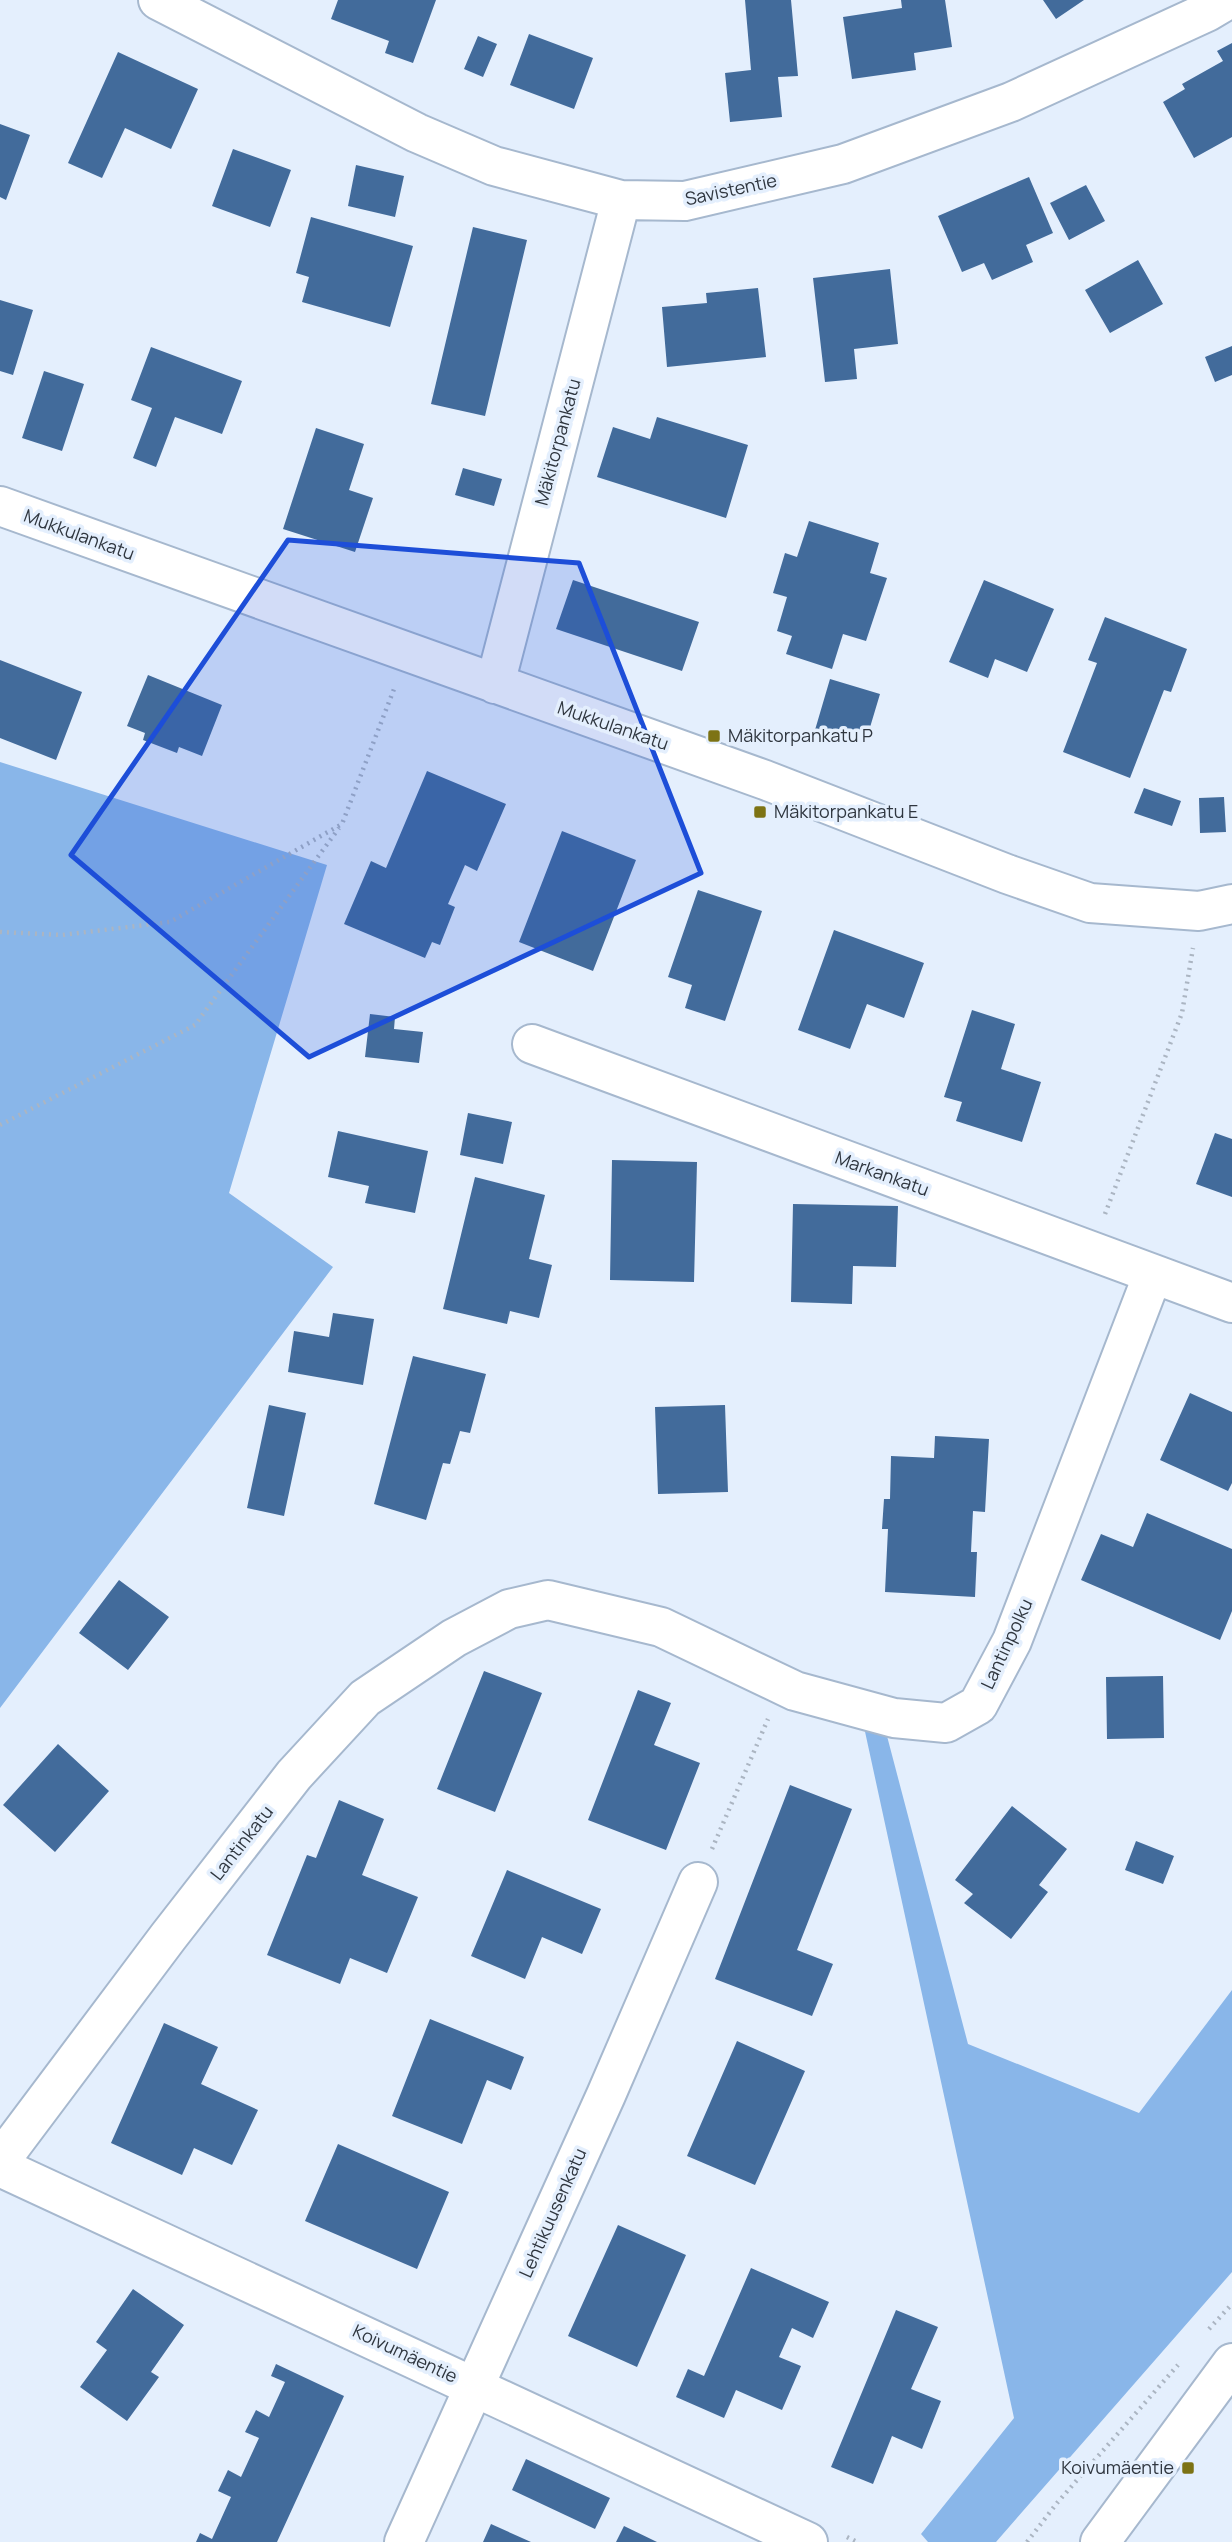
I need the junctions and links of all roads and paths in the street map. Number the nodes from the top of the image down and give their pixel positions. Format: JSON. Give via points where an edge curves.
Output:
{"nodes":[{"id":1,"x":158,"y":0,"type":"edge"},
{"id":2,"x":1227,"y":0,"type":"edge"},
{"id":3,"x":621,"y":200,"type":"junction"},
{"id":4,"x":0,"y":506,"type":"edge"},
{"id":5,"x":408,"y":653,"type":"junction"},
{"id":6,"x":495,"y":684,"type":"junction"},
{"id":7,"x":342,"y":824,"type":"junction"},
{"id":8,"x":1215,"y":908,"type":"edge"},
{"id":9,"x":0,"y":933,"type":"edge"},
{"id":10,"x":532,"y":1044,"type":"dead end"},
{"id":11,"x":0,"y":1125,"type":"edge"},
{"id":12,"x":1090,"y":1251,"type":"junction"},
{"id":13,"x":1153,"y":1274,"type":"junction"},
{"id":14,"x":1232,"y":1303,"type":"edge"},
{"id":15,"x":548,"y":1600,"type":"joint"},
{"id":16,"x":782,"y":1685,"type":"junction"},
{"id":17,"x":698,"y":1882,"type":"joint"},
{"id":18,"x":0,"y":2161,"type":"edge"},
{"id":19,"x":0,"y":2167,"type":"edge"},
{"id":20,"x":1232,"y":2304,"type":"edge"},
{"id":21,"x":1206,"y":2333,"type":"dead end"},
{"id":22,"x":1180,"y":2362,"type":"dead end"},
{"id":23,"x":1232,"y":2362,"type":"edge"},
{"id":24,"x":475,"y":2386,"type":"junction"},
{"id":25,"x":404,"y":2542,"type":"edge"},
{"id":26,"x":808,"y":2542,"type":"edge"},
{"id":27,"x":1027,"y":2542,"type":"edge"},
{"id":28,"x":1100,"y":2542,"type":"edge"}],
"edges":[{"from":1,"to":3,"type":"street","name":"Savistentie","via":[[417,133],[494,166]]},
{"from":2,"to":3,"type":"street","name":"Savistentie","via":[[1011,102],[843,164],[685,201]]},
{"from":3,"to":6,"type":"street","name":"Mäkitorpankatu"},
{"from":4,"to":5,"type":"street","name":"Mukkulankatu"},
{"from":5,"to":6,"type":"street","name":"Mukkulankatu"},
{"from":5,"to":7,"type":"path"},
{"from":6,"to":8,"type":"street","name":"Mukkulankatu","via":[[1090,903]]},
{"from":7,"to":9,"type":"path","via":[[170,922],[62,935]]},
{"from":7,"to":11,"type":"path","via":[[195,1025]]},
{"from":8,"to":12,"type":"path","via":[[1182,1013]]},
{"from":10,"to":12,"type":"street","name":"Markankatu"},
{"from":12,"to":13,"type":"street","name":"Markankatu"},
{"from":13,"to":14,"type":"street","name":"Markankatu"},
{"from":13,"to":16,"type":"street","name":"Lantinpolku","via":[[1012,1641],[978,1705],[946,1723],[933,1722],[894,1718]]},
{"from":15,"to":16,"type":"street","name":"Lantinpolku","via":[[662,1627]]},
{"from":15,"to":18,"type":"street","name":"Lantinkatu","via":[[509,1609],[454,1638],[365,1698],[294,1775]]},
{"from":16,"to":17,"type":"path"},
{"from":17,"to":24,"type":"street","name":"Lehtikuusenkatu"},
{"from":19,"to":24,"type":"street","name":"Koivumäentie"},
{"from":20,"to":21,"type":"path"},
{"from":22,"to":27,"type":"path"},
{"from":23,"to":28,"type":"street"},
{"from":24,"to":25,"type":"street","name":"Lehtikuusenkatu"},
{"from":24,"to":26,"type":"street","name":"Koivumäentie"}]}
